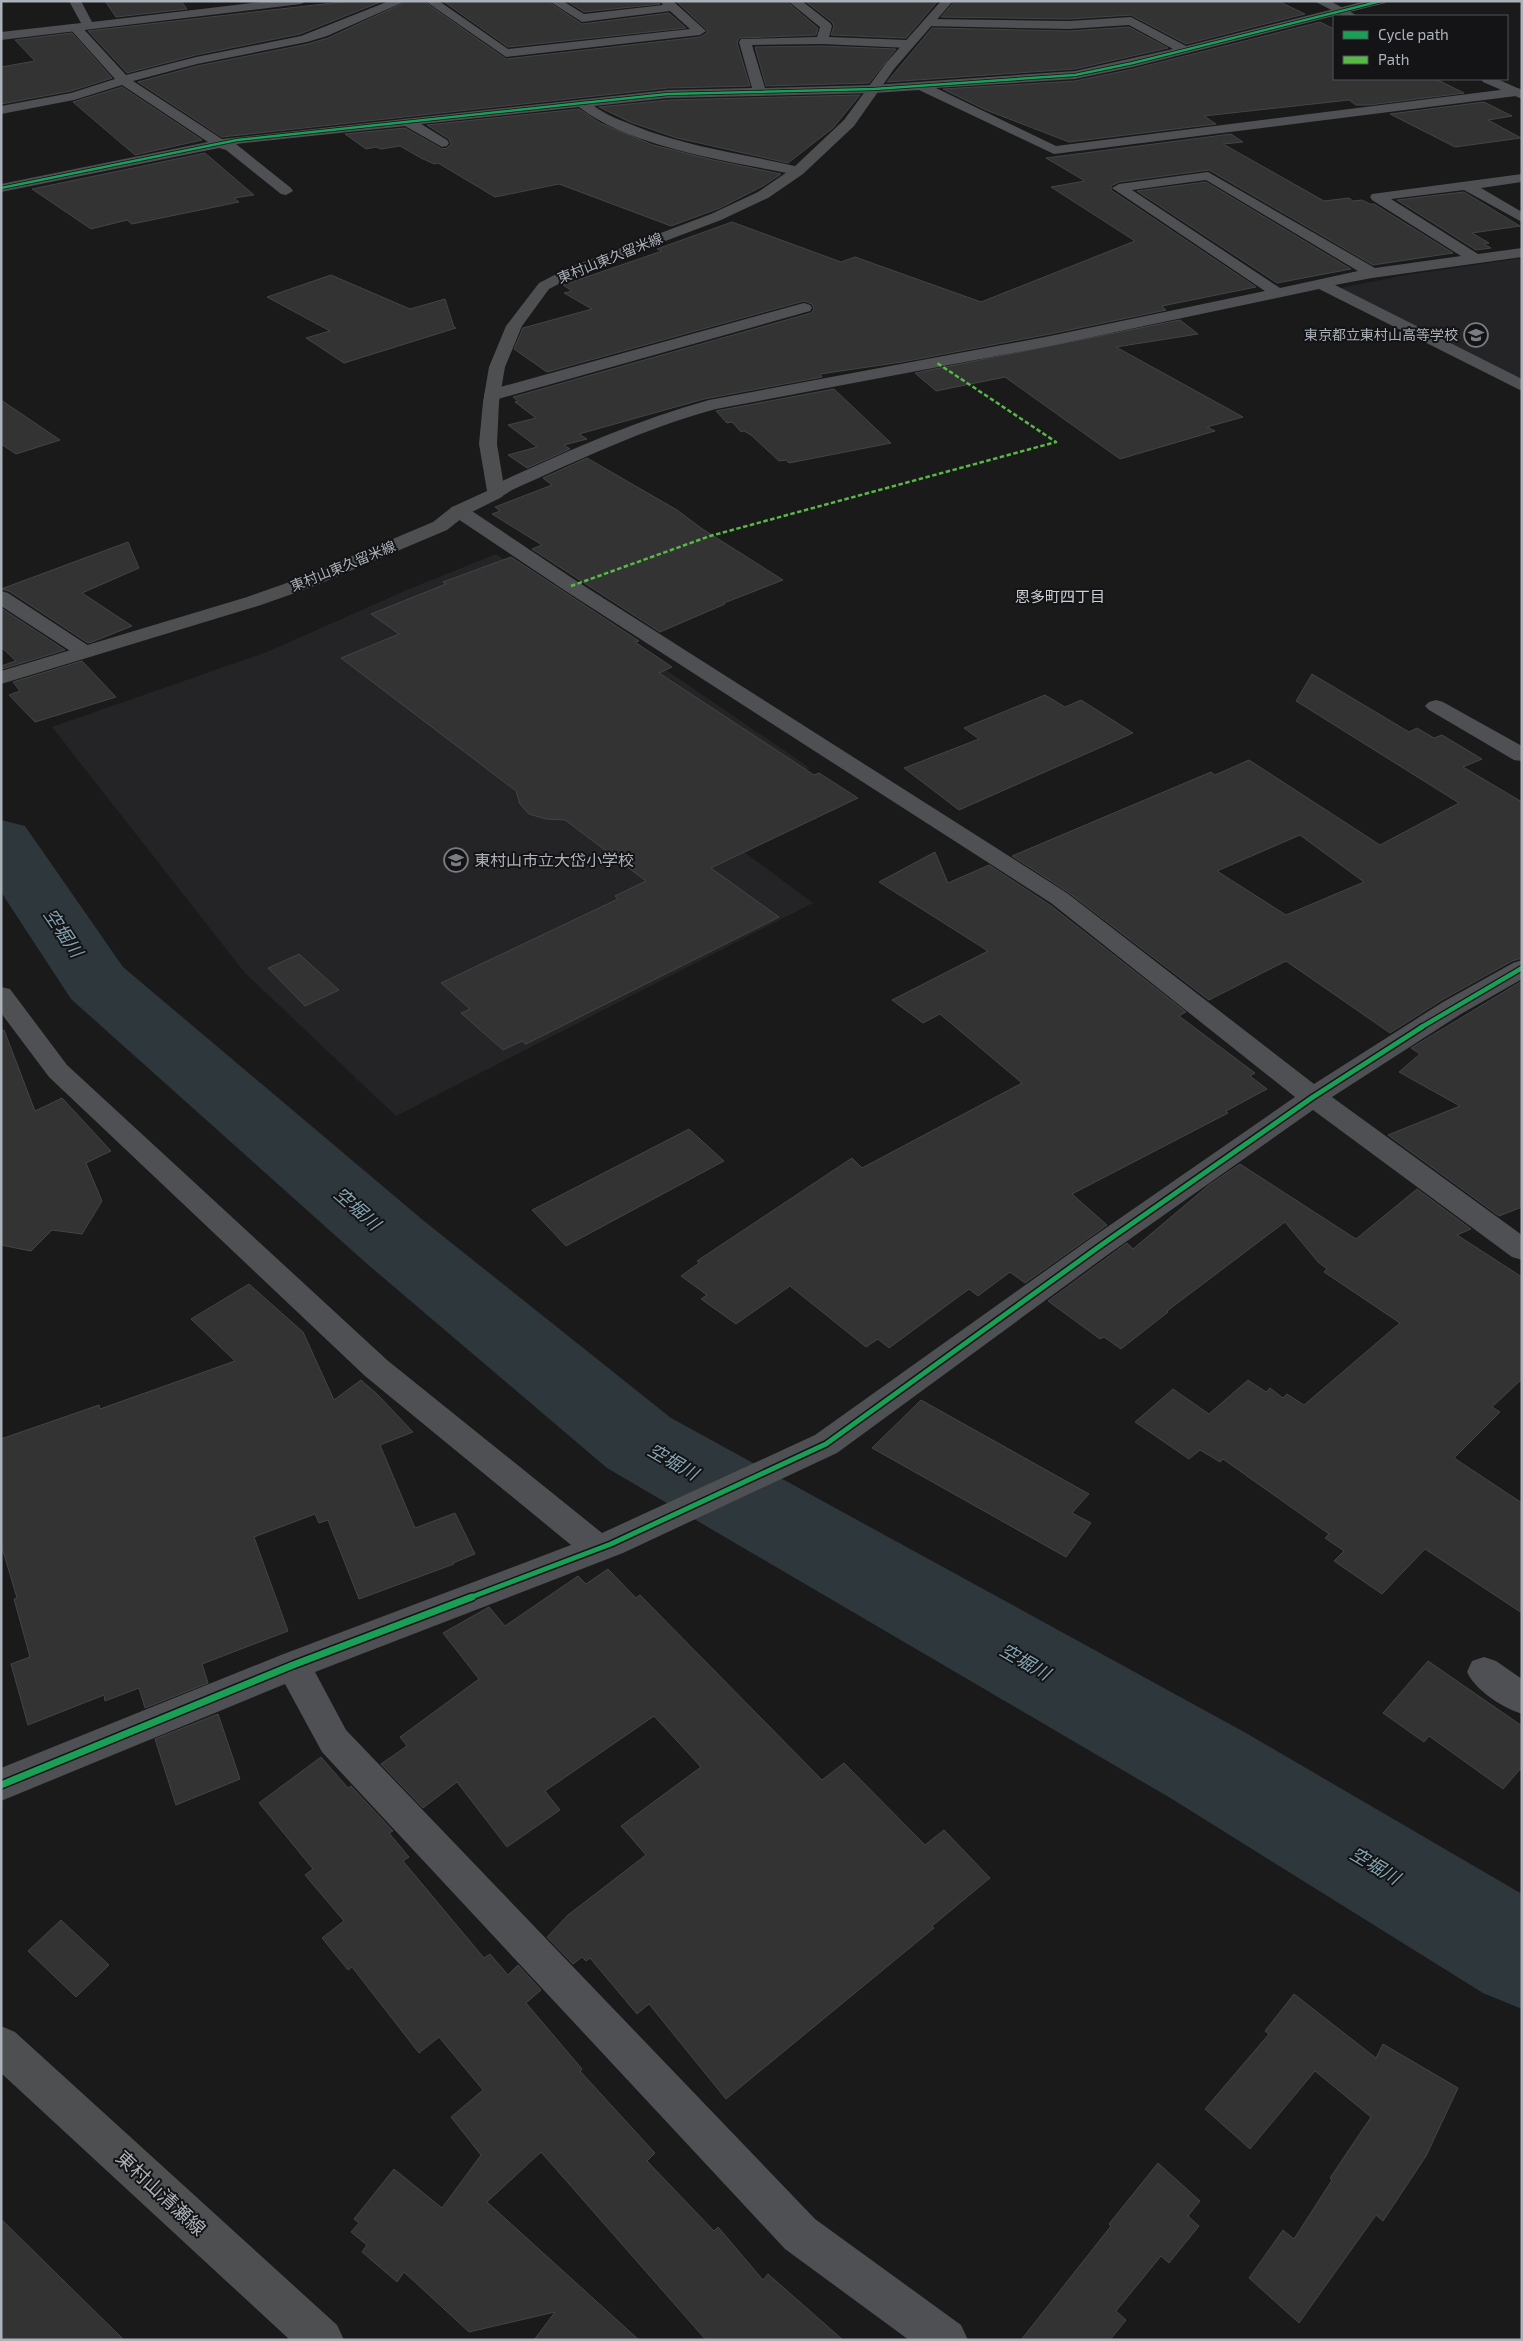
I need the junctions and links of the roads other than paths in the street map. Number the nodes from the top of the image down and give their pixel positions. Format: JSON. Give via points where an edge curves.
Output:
{"nodes":[{"id":1,"x":75,"y":1,"type":"edge"},
{"id":2,"x":301,"y":1,"type":"edge"},
{"id":3,"x":400,"y":1,"type":"edge"},
{"id":4,"x":431,"y":1,"type":"edge"},
{"id":5,"x":555,"y":1,"type":"edge"},
{"id":6,"x":794,"y":1,"type":"edge"},
{"id":7,"x":947,"y":1,"type":"edge"},
{"id":8,"x":1320,"y":1,"type":"edge"},
{"id":9,"x":1382,"y":1,"type":"edge"},
{"id":10,"x":670,"y":4,"type":"edge"},
{"id":11,"x":1340,"y":10,"type":"junction"},
{"id":12,"x":1350,"y":15,"type":"edge"},
{"id":13,"x":929,"y":23,"type":"junction"},
{"id":14,"x":88,"y":26,"type":"junction"},
{"id":15,"x":75,"y":27,"type":"junction"},
{"id":16,"x":1,"y":36,"type":"edge"},
{"id":17,"x":822,"y":40,"type":"junction"},
{"id":18,"x":908,"y":44,"type":"junction"},
{"id":19,"x":1182,"y":49,"type":"junction"},
{"id":20,"x":123,"y":80,"type":"junction"},
{"id":21,"x":1489,"y":80,"type":"edge"},
{"id":22,"x":921,"y":86,"type":"junction"},
{"id":23,"x":874,"y":89,"type":"junction"},
{"id":24,"x":766,"y":91,"type":"junction"},
{"id":25,"x":1519,"y":93,"type":"edge"},
{"id":26,"x":582,"y":103,"type":"junction"},
{"id":27,"x":758,"y":106,"type":"dead end"},
{"id":28,"x":1,"y":110,"type":"edge"},
{"id":29,"x":410,"y":122,"type":"junction"},
{"id":30,"x":442,"y":143,"type":"dead end"},
{"id":31,"x":221,"y":144,"type":"junction"},
{"id":32,"x":798,"y":171,"type":"junction"},
{"id":33,"x":1522,"y":178,"type":"edge"},
{"id":34,"x":1466,"y":185,"type":"junction"},
{"id":35,"x":1,"y":188,"type":"edge"},
{"id":36,"x":286,"y":191,"type":"dead end"},
{"id":37,"x":1522,"y":218,"type":"edge"},
{"id":38,"x":1522,"y":252,"type":"edge"},
{"id":39,"x":1474,"y":258,"type":"junction"},
{"id":40,"x":1372,"y":273,"type":"junction"},
{"id":41,"x":1321,"y":284,"type":"junction"},
{"id":42,"x":1278,"y":293,"type":"junction"},
{"id":43,"x":804,"y":308,"type":"dead end"},
{"id":44,"x":1522,"y":386,"type":"edge"},
{"id":45,"x":492,"y":394,"type":"junction"},
{"id":46,"x":496,"y":493,"type":"junction"},
{"id":47,"x":459,"y":511,"type":"junction"},
{"id":48,"x":1,"y":597,"type":"edge"},
{"id":49,"x":85,"y":652,"type":"junction"},
{"id":50,"x":1,"y":678,"type":"edge"},
{"id":51,"x":1436,"y":706,"type":"dead end"},
{"id":52,"x":1522,"y":755,"type":"edge"},
{"id":53,"x":1522,"y":968,"type":"edge"},
{"id":54,"x":1,"y":995,"type":"edge"},
{"id":55,"x":1313,"y":1097,"type":"junction"},
{"id":56,"x":1522,"y":1250,"type":"edge"},
{"id":57,"x":604,"y":1546,"type":"junction"},
{"id":58,"x":293,"y":1665,"type":"junction"},
{"id":59,"x":1484,"y":1672,"type":"dead end"},
{"id":60,"x":1522,"y":1699,"type":"edge"},
{"id":61,"x":1,"y":1785,"type":"edge"},
{"id":62,"x":1,"y":2046,"type":"edge"},
{"id":63,"x":322,"y":2340,"type":"edge"},
{"id":64,"x":946,"y":2340,"type":"edge"}],
"edges":[{"from":1,"to":14,"type":"street"},
{"from":2,"to":14,"type":"street"},
{"from":3,"to":20,"type":"street","via":[[303,39]]},
{"from":4,"to":10,"type":"street","via":[[506,53],[700,31]]},
{"from":5,"to":10,"type":"street","via":[[582,18]]},
{"from":6,"to":17,"type":"street","via":[[826,26]]},
{"from":7,"to":13,"type":"main road","name":"東村山東久留米線"},
{"from":8,"to":11,"type":"street"},
{"from":9,"to":11,"type":"street"},
{"from":11,"to":12,"type":"street"},
{"from":11,"to":19,"type":"street"},
{"from":13,"to":18,"type":"main road","name":"東村山東久留米線"},
{"from":13,"to":19,"type":"street","via":[[1069,25],[1131,21]]},
{"from":14,"to":15,"type":"street"},
{"from":15,"to":16,"type":"street"},
{"from":15,"to":20,"type":"street"},
{"from":17,"to":18,"type":"street"},
{"from":17,"to":24,"type":"street","via":[[745,42]]},
{"from":18,"to":23,"type":"main road","name":"東村山東久留米線"},
{"from":19,"to":22,"type":"street","via":[[1075,75]]},
{"from":20,"to":28,"type":"street","via":[[74,96]]},
{"from":20,"to":31,"type":"street"},
{"from":21,"to":25,"type":"street"},
{"from":22,"to":23,"type":"street"},
{"from":22,"to":25,"type":"street","via":[[1054,150]]},
{"from":23,"to":24,"type":"street"},
{"from":23,"to":32,"type":"main road","name":"東村山東久留米線","via":[[849,123]]},
{"from":24,"to":26,"type":"street","via":[[668,94]]},
{"from":24,"to":27,"type":"street"},
{"from":26,"to":29,"type":"street"},
{"from":26,"to":32,"type":"street","via":[[600,117],[645,136],[703,152]]},
{"from":29,"to":30,"type":"street"},
{"from":29,"to":31,"type":"street"},
{"from":31,"to":35,"type":"street"},
{"from":31,"to":36,"type":"street","via":[[231,147]]},
{"from":32,"to":45,"type":"main road","name":"東村山東久留米線","via":[[763,195],[716,217],[573,271],[544,286],[514,326],[497,367]]},
{"from":33,"to":34,"type":"street"},
{"from":34,"to":37,"type":"street"},
{"from":34,"to":39,"type":"street","via":[[1377,197]]},
{"from":38,"to":39,"type":"street"},
{"from":39,"to":40,"type":"street"},
{"from":40,"to":41,"type":"street"},
{"from":40,"to":42,"type":"street","via":[[1208,176],[1120,188]]},
{"from":41,"to":42,"type":"street"},
{"from":41,"to":44,"type":"street"},
{"from":42,"to":46,"type":"street","via":[[1050,342],[684,411]]},
{"from":43,"to":45,"type":"street"},
{"from":45,"to":46,"type":"main road","name":"東村山東久留米線","via":[[488,444]]},
{"from":46,"to":47,"type":"main road","name":"東村山東久留米線"},
{"from":47,"to":49,"type":"main road","name":"東村山東久留米線","via":[[440,526],[305,583]]},
{"from":47,"to":55,"type":"street","via":[[1058,898]]},
{"from":48,"to":49,"type":"street"},
{"from":49,"to":50,"type":"main road","name":"東村山東久留米線"},
{"from":51,"to":52,"type":"street"},
{"from":53,"to":55,"type":"street","via":[[1452,1008]]},
{"from":54,"to":57,"type":"street","via":[[58,1071],[376,1368]]},
{"from":55,"to":56,"type":"street"},
{"from":55,"to":57,"type":"street","via":[[826,1444]]},
{"from":57,"to":58,"type":"street"},
{"from":58,"to":61,"type":"street"},
{"from":58,"to":64,"type":"street","via":[[334,1741],[800,2234]]},
{"from":59,"to":60,"type":"street"},
{"from":62,"to":63,"type":"main road","name":"東村山清瀬線"}]}
